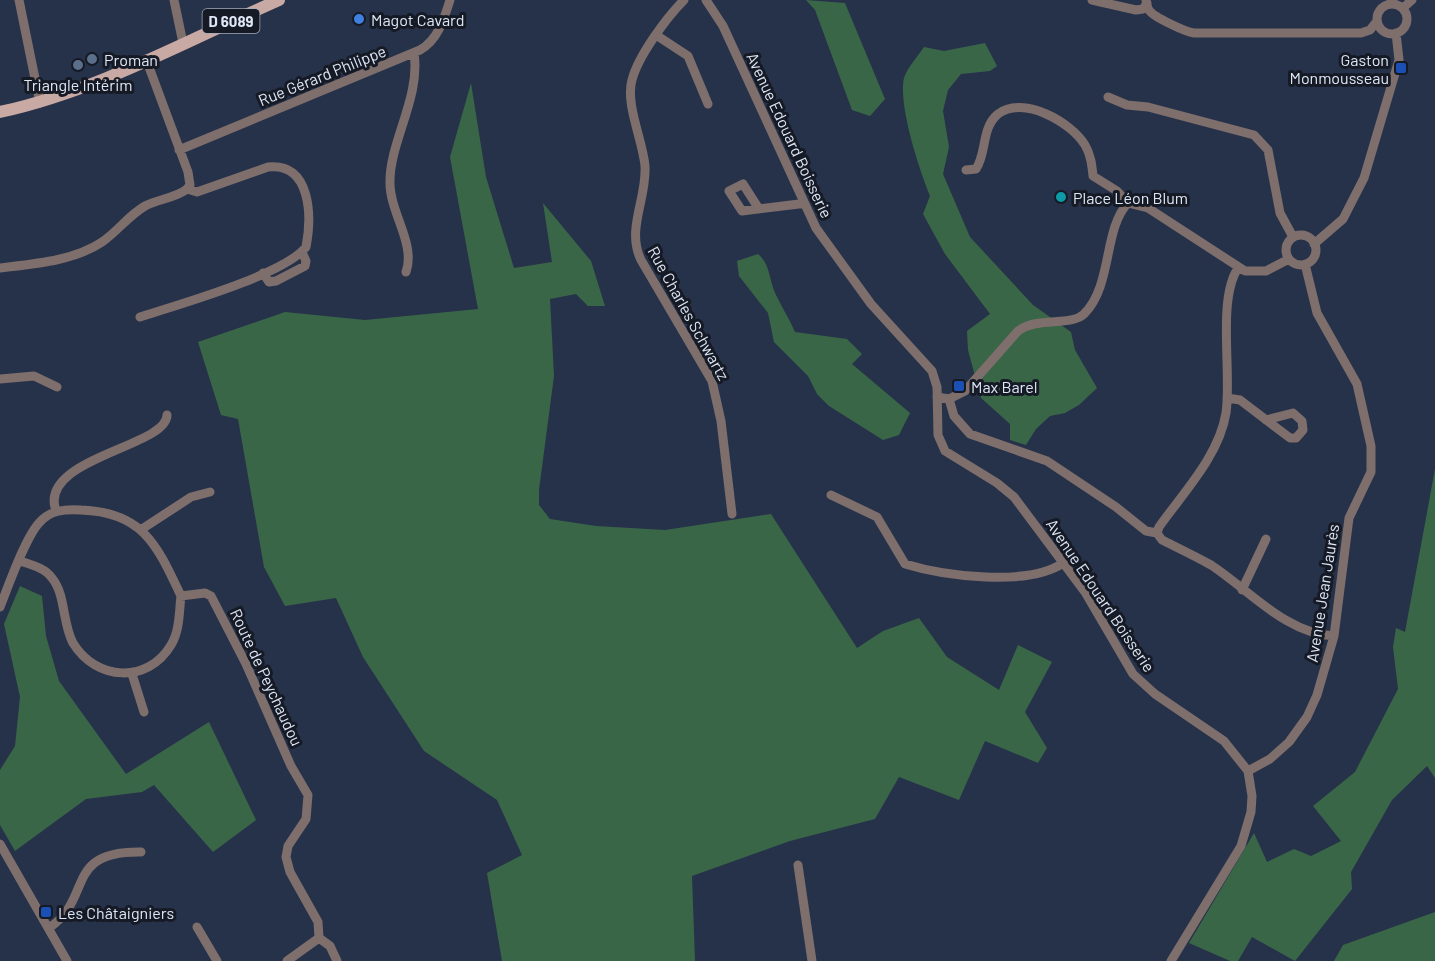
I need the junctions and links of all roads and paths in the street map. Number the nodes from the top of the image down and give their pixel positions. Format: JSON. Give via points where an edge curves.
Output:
{"nodes":[{"id":1,"x":19,"y":0,"type":"edge"},
{"id":2,"x":174,"y":0,"type":"edge"},
{"id":3,"x":279,"y":0,"type":"edge"},
{"id":4,"x":450,"y":0,"type":"edge"},
{"id":5,"x":684,"y":0,"type":"edge"},
{"id":6,"x":706,"y":0,"type":"edge"},
{"id":7,"x":1092,"y":0,"type":"edge"},
{"id":8,"x":1412,"y":0,"type":"edge"},
{"id":9,"x":1147,"y":2,"type":"edge"},
{"id":10,"x":1384,"y":3,"type":"edge"},
{"id":11,"x":1403,"y":8,"type":"junction"},
{"id":12,"x":1377,"y":21,"type":"junction"},
{"id":13,"x":1396,"y":33,"type":"junction"},
{"id":14,"x":656,"y":35,"type":"junction"},
{"id":15,"x":183,"y":43,"type":"junction"},
{"id":16,"x":414,"y":53,"type":"junction"},
{"id":17,"x":146,"y":59,"type":"junction"},
{"id":18,"x":1108,"y":97,"type":"dead end"},
{"id":19,"x":39,"y":103,"type":"junction"},
{"id":20,"x":708,"y":104,"type":"dead end"},
{"id":21,"x":0,"y":112,"type":"edge"},
{"id":22,"x":179,"y":150,"type":"junction"},
{"id":23,"x":966,"y":170,"type":"dead end"},
{"id":24,"x":188,"y":189,"type":"junction"},
{"id":25,"x":804,"y":203,"type":"junction"},
{"id":26,"x":1128,"y":203,"type":"junction"},
{"id":27,"x":759,"y":209,"type":"dead end"},
{"id":28,"x":1293,"y":237,"type":"junction"},
{"id":29,"x":1314,"y":244,"type":"junction"},
{"id":30,"x":1289,"y":259,"type":"junction"},
{"id":31,"x":1305,"y":264,"type":"junction"},
{"id":32,"x":0,"y":268,"type":"edge"},
{"id":33,"x":1238,"y":268,"type":"junction"},
{"id":34,"x":406,"y":272,"type":"dead end"},
{"id":35,"x":1232,"y":277,"type":"junction"},
{"id":36,"x":1222,"y":292,"type":"dead end"},
{"id":37,"x":140,"y":317,"type":"dead end"},
{"id":38,"x":0,"y":380,"type":"edge"},
{"id":39,"x":57,"y":387,"type":"dead end"},
{"id":40,"x":937,"y":397,"type":"junction"},
{"id":41,"x":1227,"y":398,"type":"junction"},
{"id":42,"x":950,"y":399,"type":"junction"},
{"id":43,"x":167,"y":415,"type":"dead end"},
{"id":44,"x":1266,"y":420,"type":"dead end"},
{"id":45,"x":210,"y":492,"type":"dead end"},
{"id":46,"x":831,"y":495,"type":"dead end"},
{"id":47,"x":56,"y":511,"type":"junction"},
{"id":48,"x":732,"y":514,"type":"dead end"},
{"id":49,"x":142,"y":530,"type":"junction"},
{"id":50,"x":1157,"y":533,"type":"junction"},
{"id":51,"x":1266,"y":539,"type":"dead end"},
{"id":52,"x":20,"y":561,"type":"junction"},
{"id":53,"x":1063,"y":563,"type":"junction"},
{"id":54,"x":1242,"y":590,"type":"junction"},
{"id":55,"x":181,"y":596,"type":"junction"},
{"id":56,"x":0,"y":607,"type":"edge"},
{"id":57,"x":1334,"y":636,"type":"junction"},
{"id":58,"x":132,"y":674,"type":"junction"},
{"id":59,"x":144,"y":712,"type":"dead end"},
{"id":60,"x":1248,"y":771,"type":"junction"},
{"id":61,"x":0,"y":844,"type":"edge"},
{"id":62,"x":141,"y":852,"type":"dead end"},
{"id":63,"x":798,"y":865,"type":"dead end"},
{"id":64,"x":198,"y":927,"type":"dead end"},
{"id":65,"x":49,"y":928,"type":"junction"},
{"id":66,"x":319,"y":938,"type":"junction"},
{"id":67,"x":67,"y":961,"type":"edge"},
{"id":68,"x":217,"y":961,"type":"edge"},
{"id":69,"x":287,"y":961,"type":"edge"},
{"id":70,"x":337,"y":961,"type":"edge"},
{"id":71,"x":812,"y":961,"type":"edge"},
{"id":72,"x":1171,"y":961,"type":"edge"}],
"edges":[{"from":1,"to":19,"type":"street"},
{"from":2,"to":15,"type":"street"},
{"from":3,"to":15,"type":"main road","number":"D 6089"},
{"from":4,"to":16,"type":"street","name":"Rue Gérard Philippe","via":[[433,40]]},
{"from":5,"to":14,"type":"street","name":"Rue Charles Schwartz"},
{"from":6,"to":25,"type":"street","name":"Avenue Edouard Boisserie","via":[[723,26]]},
{"from":7,"to":9,"type":"street","via":[[1136,10],[1143,9]]},
{"from":8,"to":11,"type":"street"},
{"from":9,"to":12,"type":"street","via":[[1154,15],[1188,33],[1361,33]]},
{"from":10,"to":11,"type":"street"},
{"from":10,"to":12,"type":"street"},
{"from":11,"to":13,"type":"street","via":[[1406,25]]},
{"from":12,"to":13,"type":"street","via":[[1382,30]]},
{"from":13,"to":29,"type":"street","via":[[1399,60],[1364,178],[1343,219]]},
{"from":14,"to":20,"type":"street","via":[[688,56]]},
{"from":14,"to":48,"type":"street","name":"Rue Charles Schwartz","via":[[632,80],[645,166],[635,245],[712,381],[722,421]]},
{"from":15,"to":17,"type":"main road","number":"D 6089"},
{"from":16,"to":22,"type":"street","name":"Rue Gérard Philippe"},
{"from":16,"to":34,"type":"street","via":[[410,95],[390,184],[392,203],[410,257]]},
{"from":17,"to":19,"type":"main road","number":"D 6089"},
{"from":17,"to":22,"type":"street"},
{"from":18,"to":28,"type":"street","via":[[1254,135],[1268,150],[1280,213]]},
{"from":19,"to":21,"type":"main road","number":"D 6089"},
{"from":22,"to":24,"type":"street","via":[[190,181]]},
{"from":23,"to":26,"type":"street","via":[[976,169],[996,116],[1013,107],[1026,107],[1045,114],[1084,143],[1094,176]]},
{"from":24,"to":32,"type":"street","via":[[146,206],[103,242],[80,252]]},
{"from":24,"to":37,"type":"street","via":[[197,192],[268,167],[292,171],[306,191],[307,241],[302,252],[306,261],[304,266],[276,281],[268,282],[263,273],[236,286]]},
{"from":25,"to":27,"type":"street"},
{"from":25,"to":40,"type":"street","name":"Avenue Edouard Boisserie","via":[[816,228],[872,304],[927,364],[935,378]]},
{"from":26,"to":33,"type":"street","via":[[1148,208]]},
{"from":26,"to":42,"type":"street","via":[[1113,237],[1100,287],[1086,311],[1075,319],[1023,327],[965,391]]},
{"from":28,"to":29,"type":"street","via":[[1308,237]]},
{"from":28,"to":30,"type":"street","via":[[1286,247]]},
{"from":29,"to":31,"type":"street","via":[[1315,255]]},
{"from":30,"to":31,"type":"street"},
{"from":30,"to":33,"type":"street","via":[[1259,272]]},
{"from":31,"to":57,"type":"street","name":"Avenue Jean Jaurès","via":[[1317,313],[1357,384],[1371,456],[1371,472],[1349,518]]},
{"from":33,"to":35,"type":"street"},
{"from":35,"to":36,"type":"street"},
{"from":35,"to":41,"type":"street"},
{"from":38,"to":39,"type":"street","via":[[34,376]]},
{"from":40,"to":42,"type":"street"},
{"from":40,"to":53,"type":"street","name":"Avenue Edouard Boisserie","via":[[938,435],[945,451],[1014,497]]},
{"from":41,"to":44,"type":"street","via":[[1240,400]]},
{"from":41,"to":50,"type":"street","via":[[1210,453]]},
{"from":42,"to":50,"type":"street","via":[[954,416],[970,434],[1047,461],[1146,531]]},
{"from":43,"to":47,"type":"street","via":[[159,430],[68,476],[55,492]]},
{"from":45,"to":49,"type":"street","via":[[191,497]]},
{"from":46,"to":53,"type":"street","via":[[877,517],[905,564],[921,569],[959,575],[1030,574]]},
{"from":47,"to":49,"type":"street","via":[[108,512]]},
{"from":47,"to":52,"type":"street","via":[[36,526]]},
{"from":49,"to":55,"type":"street","via":[[157,548]]},
{"from":50,"to":54,"type":"street","via":[[1162,540],[1210,564]]},
{"from":51,"to":54,"type":"street"},
{"from":52,"to":56,"type":"street"},
{"from":52,"to":58,"type":"street","via":[[42,569],[56,583],[69,633],[83,655],[103,670]]},
{"from":53,"to":60,"type":"street","name":"Avenue Edouard Boisserie","via":[[1133,674],[1155,694],[1224,741]]},
{"from":54,"to":57,"type":"street","via":[[1284,618]]},
{"from":55,"to":58,"type":"street","via":[[178,625],[170,646],[157,661]]},
{"from":55,"to":66,"type":"street","name":"Route de Peychaudou","via":[[205,593],[215,600],[308,795],[306,819],[288,846],[286,857],[290,872],[318,922]]},
{"from":57,"to":60,"type":"street","name":"Avenue Jean Jaurès","via":[[1317,695],[1300,730],[1270,759]]},
{"from":58,"to":59,"type":"street"},
{"from":60,"to":72,"type":"street","via":[[1251,812],[1241,846]]},
{"from":61,"to":65,"type":"street"},
{"from":62,"to":65,"type":"street","via":[[108,854],[95,860],[64,915]]},
{"from":63,"to":71,"type":"street"},
{"from":64,"to":68,"type":"street"},
{"from":65,"to":67,"type":"street"},
{"from":66,"to":69,"type":"street"},
{"from":66,"to":70,"type":"street","name":"Route de Peychaudou","via":[[330,946]]}]}
